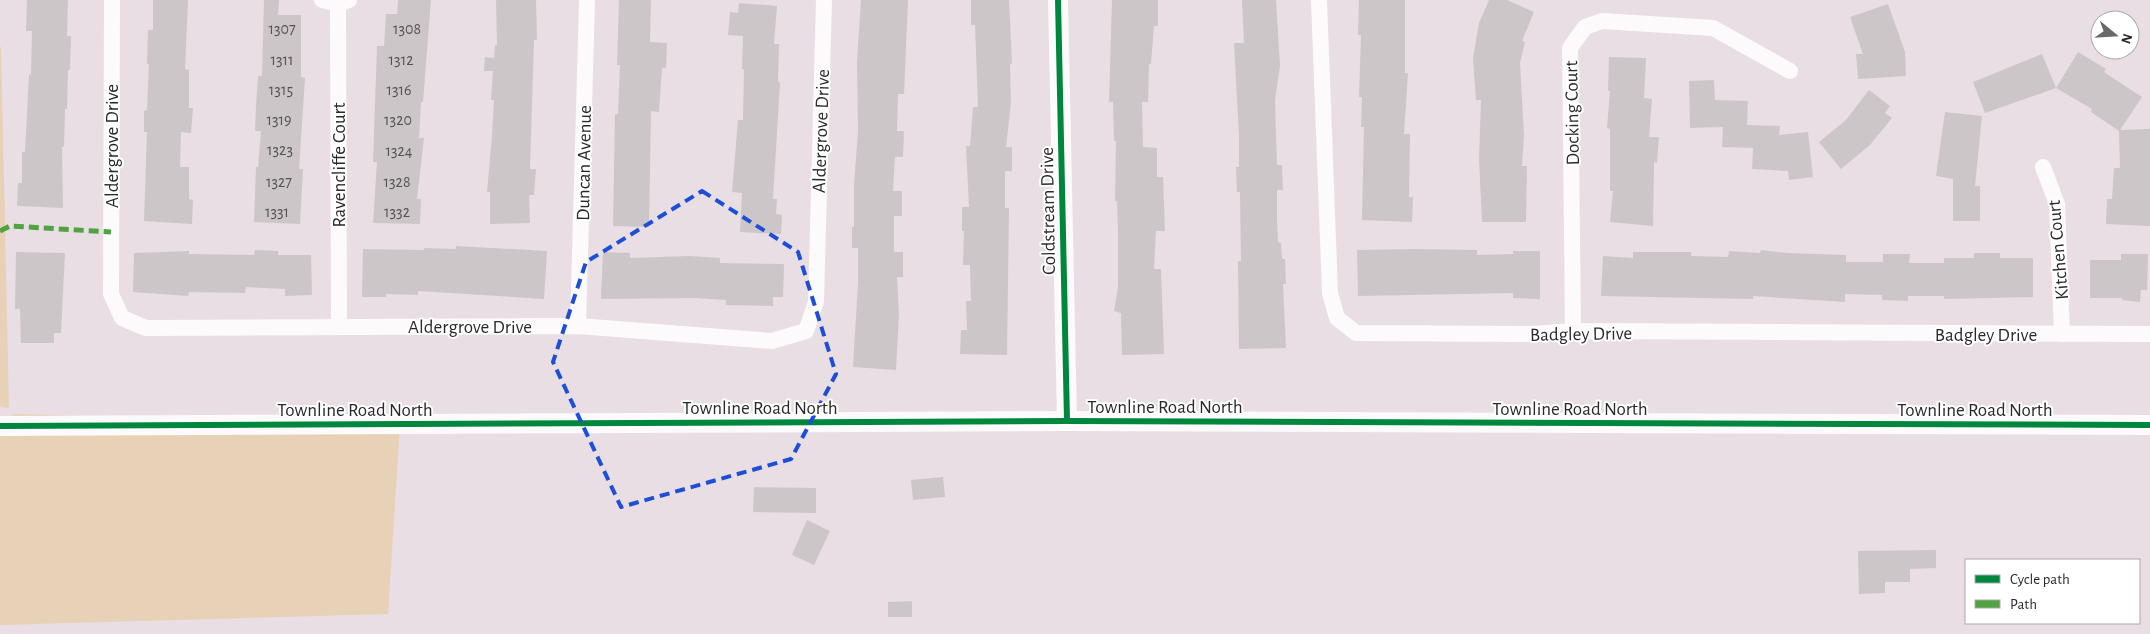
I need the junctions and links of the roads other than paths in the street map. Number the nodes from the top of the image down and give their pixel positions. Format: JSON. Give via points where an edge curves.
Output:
{"nodes":[{"id":1,"x":112,"y":0,"type":"edge"},
{"id":2,"x":587,"y":0,"type":"edge"},
{"id":3,"x":824,"y":0,"type":"edge"},
{"id":4,"x":1058,"y":0,"type":"edge"},
{"id":5,"x":1319,"y":0,"type":"edge"},
{"id":6,"x":336,"y":1,"type":"edge"},
{"id":7,"x":1790,"y":71,"type":"dead end"},
{"id":8,"x":2043,"y":167,"type":"dead end"},
{"id":9,"x":578,"y":326,"type":"junction"},
{"id":10,"x":339,"y":328,"type":"junction"},
{"id":11,"x":1573,"y":332,"type":"junction"},
{"id":12,"x":2062,"y":334,"type":"junction"},
{"id":13,"x":2150,"y":334,"type":"edge"},
{"id":14,"x":1067,"y":421,"type":"junction"},
{"id":15,"x":2150,"y":425,"type":"edge"},
{"id":16,"x":0,"y":426,"type":"edge"}],
"edges":[{"from":1,"to":10,"type":"street","name":"Aldergrove Drive","via":[[111,294],[122,318],[146,328]]},
{"from":2,"to":9,"type":"street","name":"Duncan Avenue"},
{"from":3,"to":9,"type":"street","name":"Aldergrove Drive","via":[[816,302],[806,331],[772,341]]},
{"from":4,"to":14,"type":"street","name":"Coldstream Drive"},
{"from":5,"to":11,"type":"street","name":"Badgley Drive","via":[[1330,293],[1336,318],[1356,333]]},
{"from":6,"to":10,"type":"street","name":"Ravencliffe Court"},
{"from":7,"to":11,"type":"street","name":"Docking Court","via":[[1713,28],[1602,22],[1585,27],[1570,48]]},
{"from":8,"to":12,"type":"street","name":"Kitchen Court","via":[[2057,204]]},
{"from":9,"to":10,"type":"street","name":"Aldergrove Drive"},
{"from":11,"to":12,"type":"street","name":"Badgley Drive"},
{"from":12,"to":13,"type":"street","name":"Badgley Drive"},
{"from":14,"to":15,"type":"street","name":"Townline Road North"},
{"from":14,"to":16,"type":"street","name":"Townline Road North"}]}
